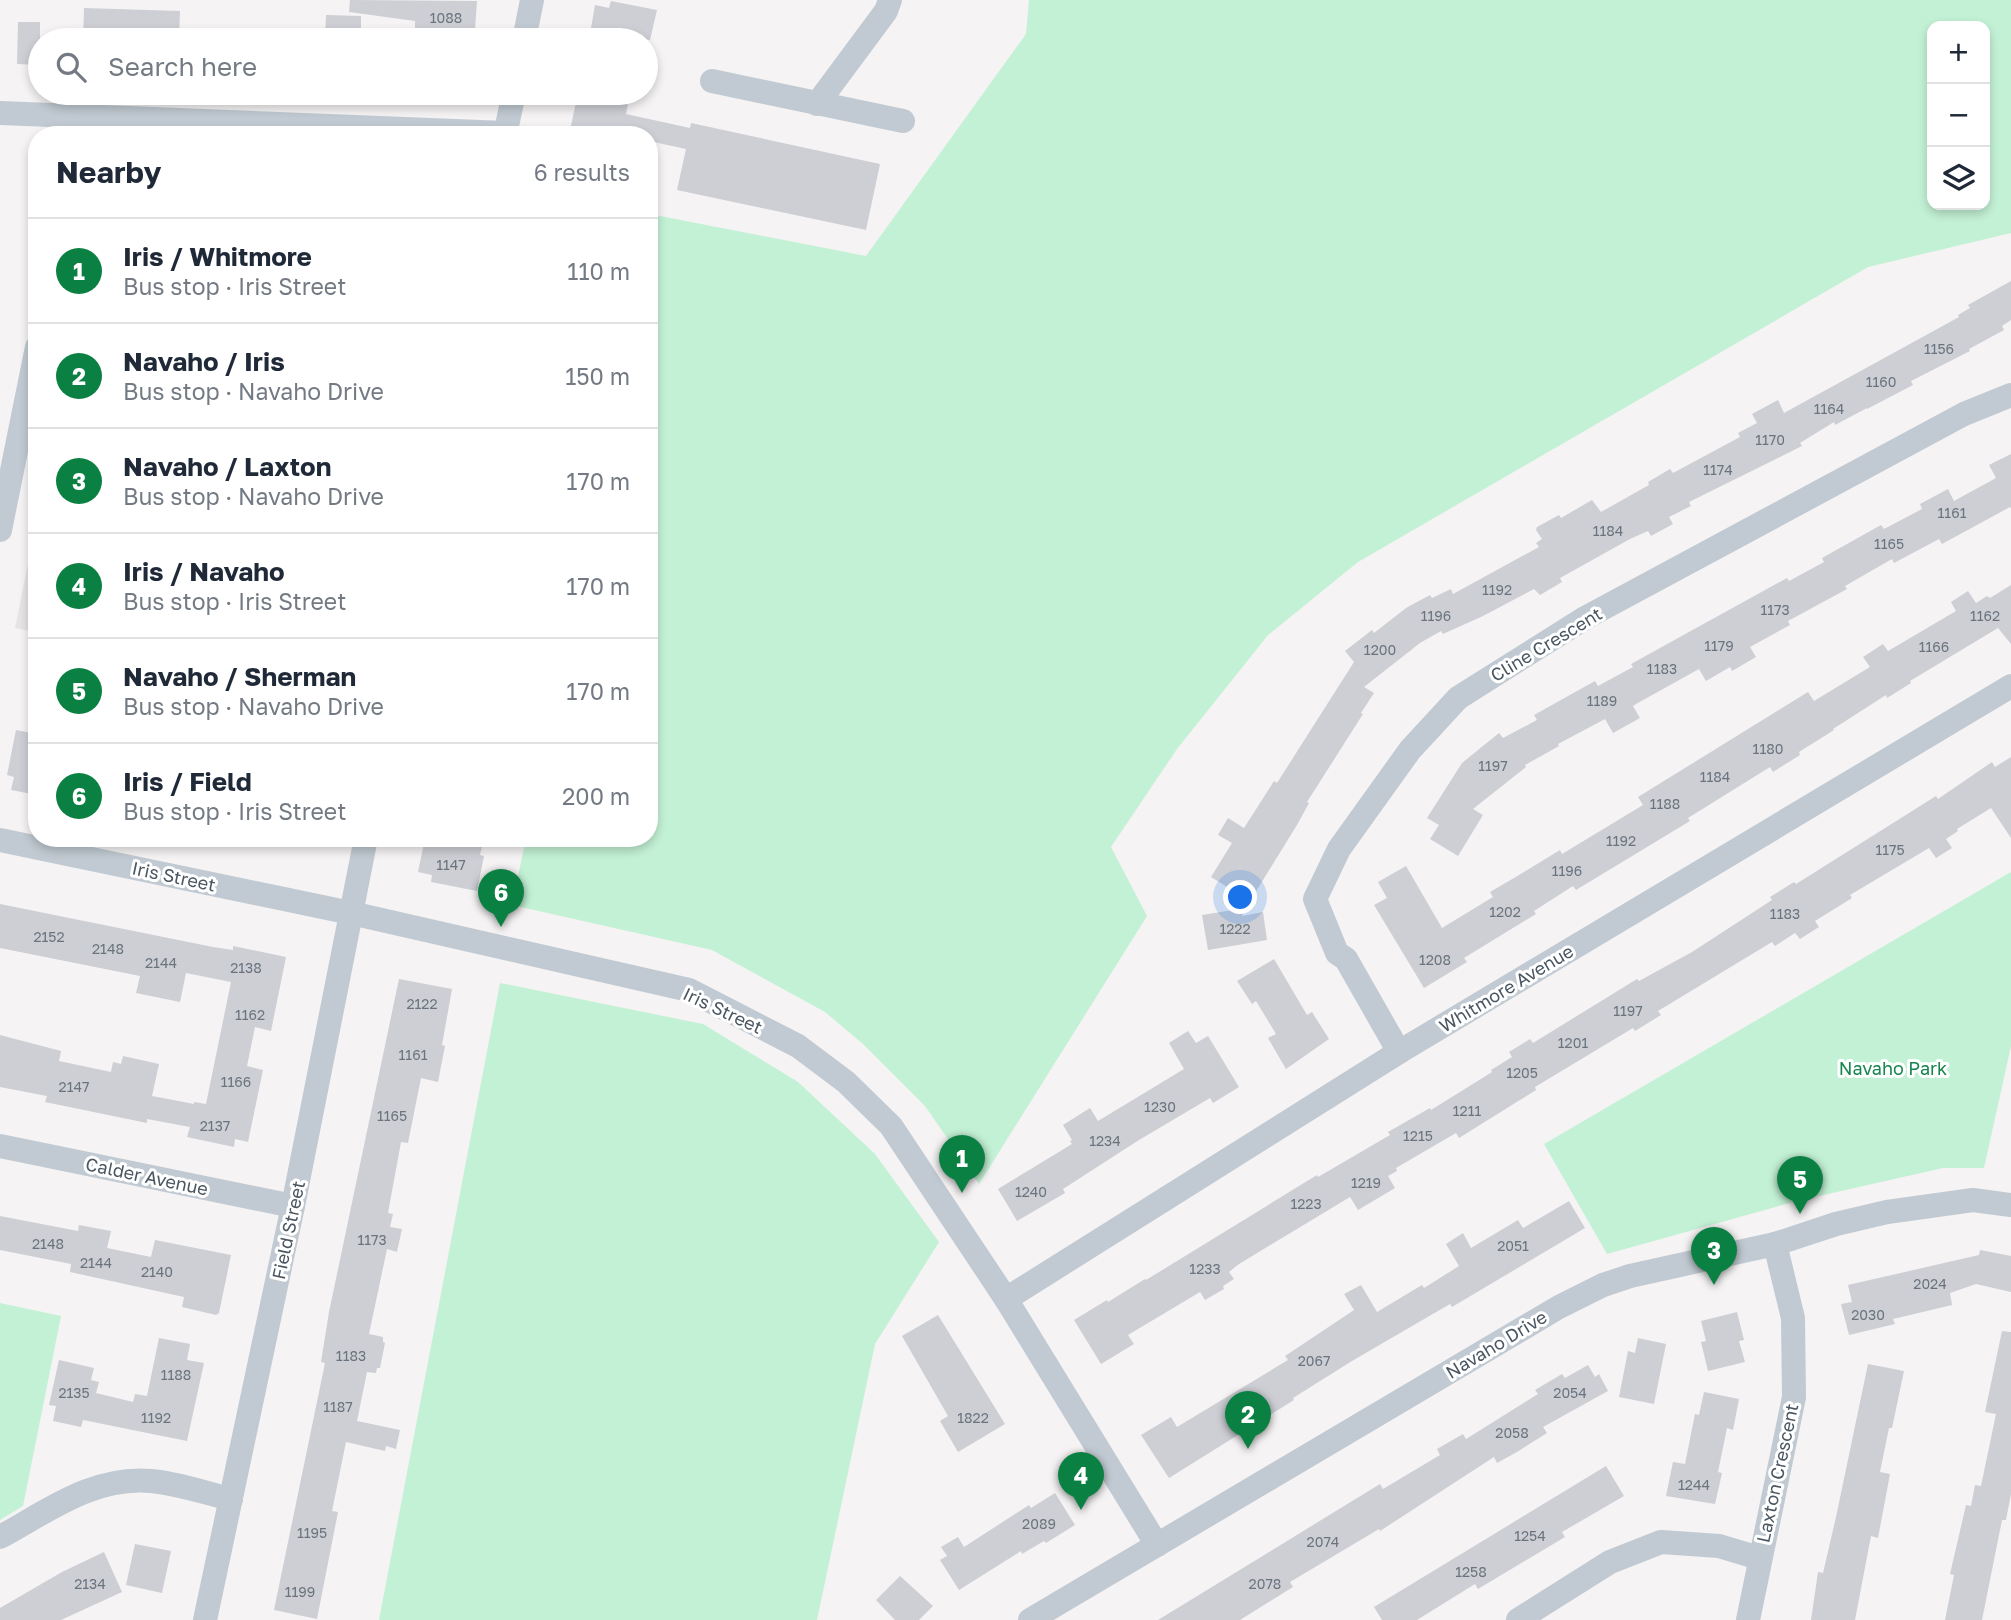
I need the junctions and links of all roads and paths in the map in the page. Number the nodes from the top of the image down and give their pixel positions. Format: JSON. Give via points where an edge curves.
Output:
{"nodes":[{"id":1,"x":533,"y":0,"type":"edge"},
{"id":2,"x":890,"y":0,"type":"edge"},
{"id":3,"x":527,"y":28,"type":"edge"},
{"id":4,"x":712,"y":81,"type":"dead end"},
{"id":5,"x":817,"y":104,"type":"junction"},
{"id":6,"x":512,"y":105,"type":"edge"},
{"id":7,"x":0,"y":113,"type":"edge"},
{"id":8,"x":903,"y":121,"type":"dead end"},
{"id":9,"x":81,"y":126,"type":"edge"},
{"id":10,"x":508,"y":126,"type":"edge"},
{"id":11,"x":28,"y":392,"type":"edge"},
{"id":12,"x":2011,"y":395,"type":"edge"},
{"id":13,"x":0,"y":530,"type":"edge"},
{"id":14,"x":2011,"y":686,"type":"edge"},
{"id":15,"x":0,"y":840,"type":"edge"},
{"id":16,"x":28,"y":846,"type":"edge"},
{"id":17,"x":34,"y":847,"type":"edge"},
{"id":18,"x":364,"y":847,"type":"edge"},
{"id":19,"x":351,"y":913,"type":"junction"},
{"id":20,"x":1399,"y":1052,"type":"junction"},
{"id":21,"x":0,"y":1146,"type":"edge"},
{"id":22,"x":2011,"y":1205,"type":"edge"},
{"id":23,"x":293,"y":1206,"type":"junction"},
{"id":24,"x":1775,"y":1244,"type":"junction"},
{"id":25,"x":1006,"y":1299,"type":"junction"},
{"id":26,"x":231,"y":1499,"type":"junction"},
{"id":27,"x":0,"y":1537,"type":"edge"},
{"id":28,"x":1157,"y":1545,"type":"junction"},
{"id":29,"x":1759,"y":1558,"type":"junction"},
{"id":30,"x":205,"y":1620,"type":"edge"},
{"id":31,"x":1030,"y":1620,"type":"edge"},
{"id":32,"x":1518,"y":1620,"type":"edge"},
{"id":33,"x":1748,"y":1620,"type":"edge"}],
"edges":[{"from":1,"to":3,"type":"street"},
{"from":2,"to":5,"type":"street","via":[[886,12]]},
{"from":4,"to":5,"type":"street"},
{"from":5,"to":8,"type":"street"},
{"from":6,"to":10,"type":"street"},
{"from":7,"to":9,"type":"street"},
{"from":11,"to":13,"type":"street"},
{"from":12,"to":20,"type":"street","name":"Cline Crescent","via":[[1964,414],[1585,618],[1458,698],[1410,750],[1347,838],[1315,899],[1337,953],[1346,959]]},
{"from":14,"to":20,"type":"street","name":"Whitmore Avenue"},
{"from":15,"to":16,"type":"street","name":"Iris Street"},
{"from":17,"to":19,"type":"street","name":"Iris Street"},
{"from":18,"to":19,"type":"street","name":"Field Street"},
{"from":19,"to":23,"type":"street","name":"Field Street"},
{"from":19,"to":25,"type":"street","name":"Iris Street","via":[[688,990],[798,1046],[846,1082],[891,1126]]},
{"from":20,"to":25,"type":"street","name":"Whitmore Avenue"},
{"from":21,"to":23,"type":"street","name":"Calder Avenue"},
{"from":22,"to":24,"type":"street","name":"Navaho Drive","via":[[1973,1200],[1887,1212]]},
{"from":23,"to":26,"type":"street","name":"Field Street"},
{"from":24,"to":28,"type":"street","name":"Navaho Drive","via":[[1603,1285]]},
{"from":24,"to":29,"type":"street","name":"Laxton Crescent","via":[[1793,1318],[1794,1397]]},
{"from":25,"to":28,"type":"street","name":"Iris Street"},
{"from":26,"to":27,"type":"street","via":[[152,1481],[122,1481],[86,1489]]},
{"from":26,"to":30,"type":"street","name":"Field Street"},
{"from":28,"to":31,"type":"street","name":"Navaho Drive"},
{"from":29,"to":32,"type":"street","via":[[1719,1546],[1661,1542],[1610,1562]]},
{"from":29,"to":33,"type":"street","name":"Laxton Crescent"}]}
